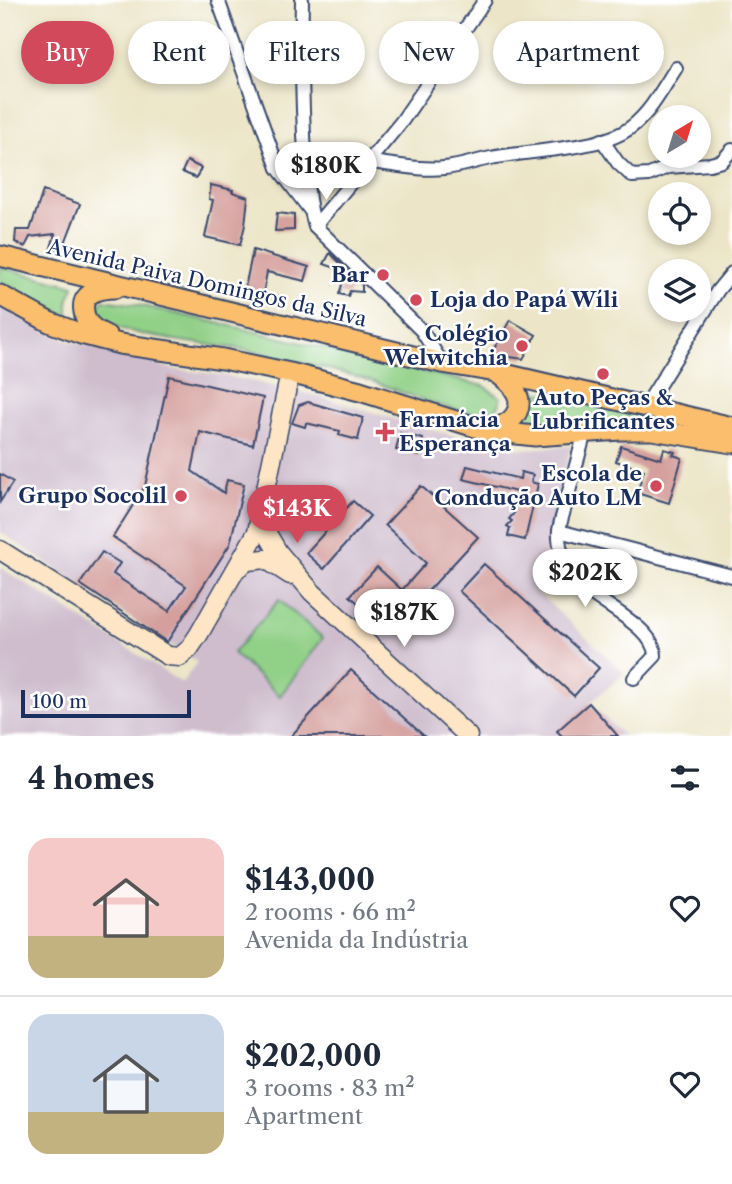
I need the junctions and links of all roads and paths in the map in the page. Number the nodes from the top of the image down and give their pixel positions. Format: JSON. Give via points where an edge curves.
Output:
{"nodes":[{"id":1,"x":218,"y":0,"type":"edge"},
{"id":2,"x":302,"y":0,"type":"edge"},
{"id":3,"x":485,"y":0,"type":"edge"},
{"id":4,"x":676,"y":68,"type":"dead end"},
{"id":5,"x":602,"y":140,"type":"junction"},
{"id":6,"x":732,"y":150,"type":"edge"},
{"id":7,"x":369,"y":162,"type":"junction"},
{"id":8,"x":310,"y":210,"type":"junction"},
{"id":9,"x":315,"y":226,"type":"junction"},
{"id":10,"x":0,"y":257,"type":"edge"},
{"id":11,"x":732,"y":273,"type":"edge"},
{"id":12,"x":131,"y":288,"type":"junction"},
{"id":13,"x":0,"y":295,"type":"edge"},
{"id":14,"x":120,"y":344,"type":"junction"},
{"id":15,"x":442,"y":363,"type":"junction"},
{"id":16,"x":496,"y":372,"type":"junction"},
{"id":17,"x":290,"y":373,"type":"junction"},
{"id":18,"x":645,"y":407,"type":"junction"},
{"id":19,"x":732,"y":427,"type":"edge"},
{"id":20,"x":488,"y":431,"type":"junction"},
{"id":21,"x":585,"y":432,"type":"junction"},
{"id":22,"x":732,"y":443,"type":"edge"},
{"id":23,"x":262,"y":509,"type":"junction"},
{"id":24,"x":559,"y":531,"type":"junction"},
{"id":25,"x":0,"y":550,"type":"edge"},
{"id":26,"x":238,"y":568,"type":"junction"},
{"id":27,"x":732,"y":576,"type":"edge"},
{"id":28,"x":312,"y":592,"type":"junction"},
{"id":29,"x":634,"y":678,"type":"dead end"},
{"id":30,"x":468,"y":736,"type":"edge"}],
"edges":[{"from":1,"to":8,"type":"street","via":[[278,168]]},
{"from":2,"to":8,"type":"street"},
{"from":3,"to":7,"type":"street"},
{"from":4,"to":5,"type":"street","via":[[638,121],[621,134]]},
{"from":5,"to":6,"type":"street","via":[[632,176],[722,161]]},
{"from":5,"to":7,"type":"street","via":[[442,169]]},
{"from":7,"to":9,"type":"street"},
{"from":8,"to":9,"type":"street"},
{"from":9,"to":15,"type":"street","via":[[422,331]]},
{"from":10,"to":12,"type":"main road","name":"Avenida Paiva Domingos da Silva"},
{"from":11,"to":18,"type":"street"},
{"from":12,"to":14,"type":"main road","via":[[92,292],[83,306],[91,327]]},
{"from":12,"to":15,"type":"main road","name":"Avenida Paiva Domingos da Silva"},
{"from":13,"to":14,"type":"main road","via":[[57,326]]},
{"from":14,"to":17,"type":"main road"},
{"from":15,"to":16,"type":"main road","name":"Avenida Paiva Domingos da Silva"},
{"from":16,"to":18,"type":"main road","name":"Avenida Paiva Domingos da Silva"},
{"from":16,"to":20,"type":"main road","via":[[517,393],[517,411],[509,422]]},
{"from":17,"to":20,"type":"main road"},
{"from":17,"to":23,"type":"street"},
{"from":18,"to":19,"type":"main road","name":"Avenida Paiva Domingos da Silva"},
{"from":20,"to":21,"type":"main road","via":[[536,436]]},
{"from":21,"to":22,"type":"main road","via":[[652,430]]},
{"from":21,"to":24,"type":"street"},
{"from":23,"to":26,"type":"street","via":[[257,532]]},
{"from":23,"to":28,"type":"street","via":[[278,552]]},
{"from":24,"to":27,"type":"street"},
{"from":24,"to":29,"type":"street","via":[[570,574],[625,616],[655,649],[655,656]]},
{"from":25,"to":26,"type":"street","via":[[168,656],[180,657]]},
{"from":26,"to":28,"type":"street","via":[[265,559]]},
{"from":28,"to":30,"type":"street"}]}
